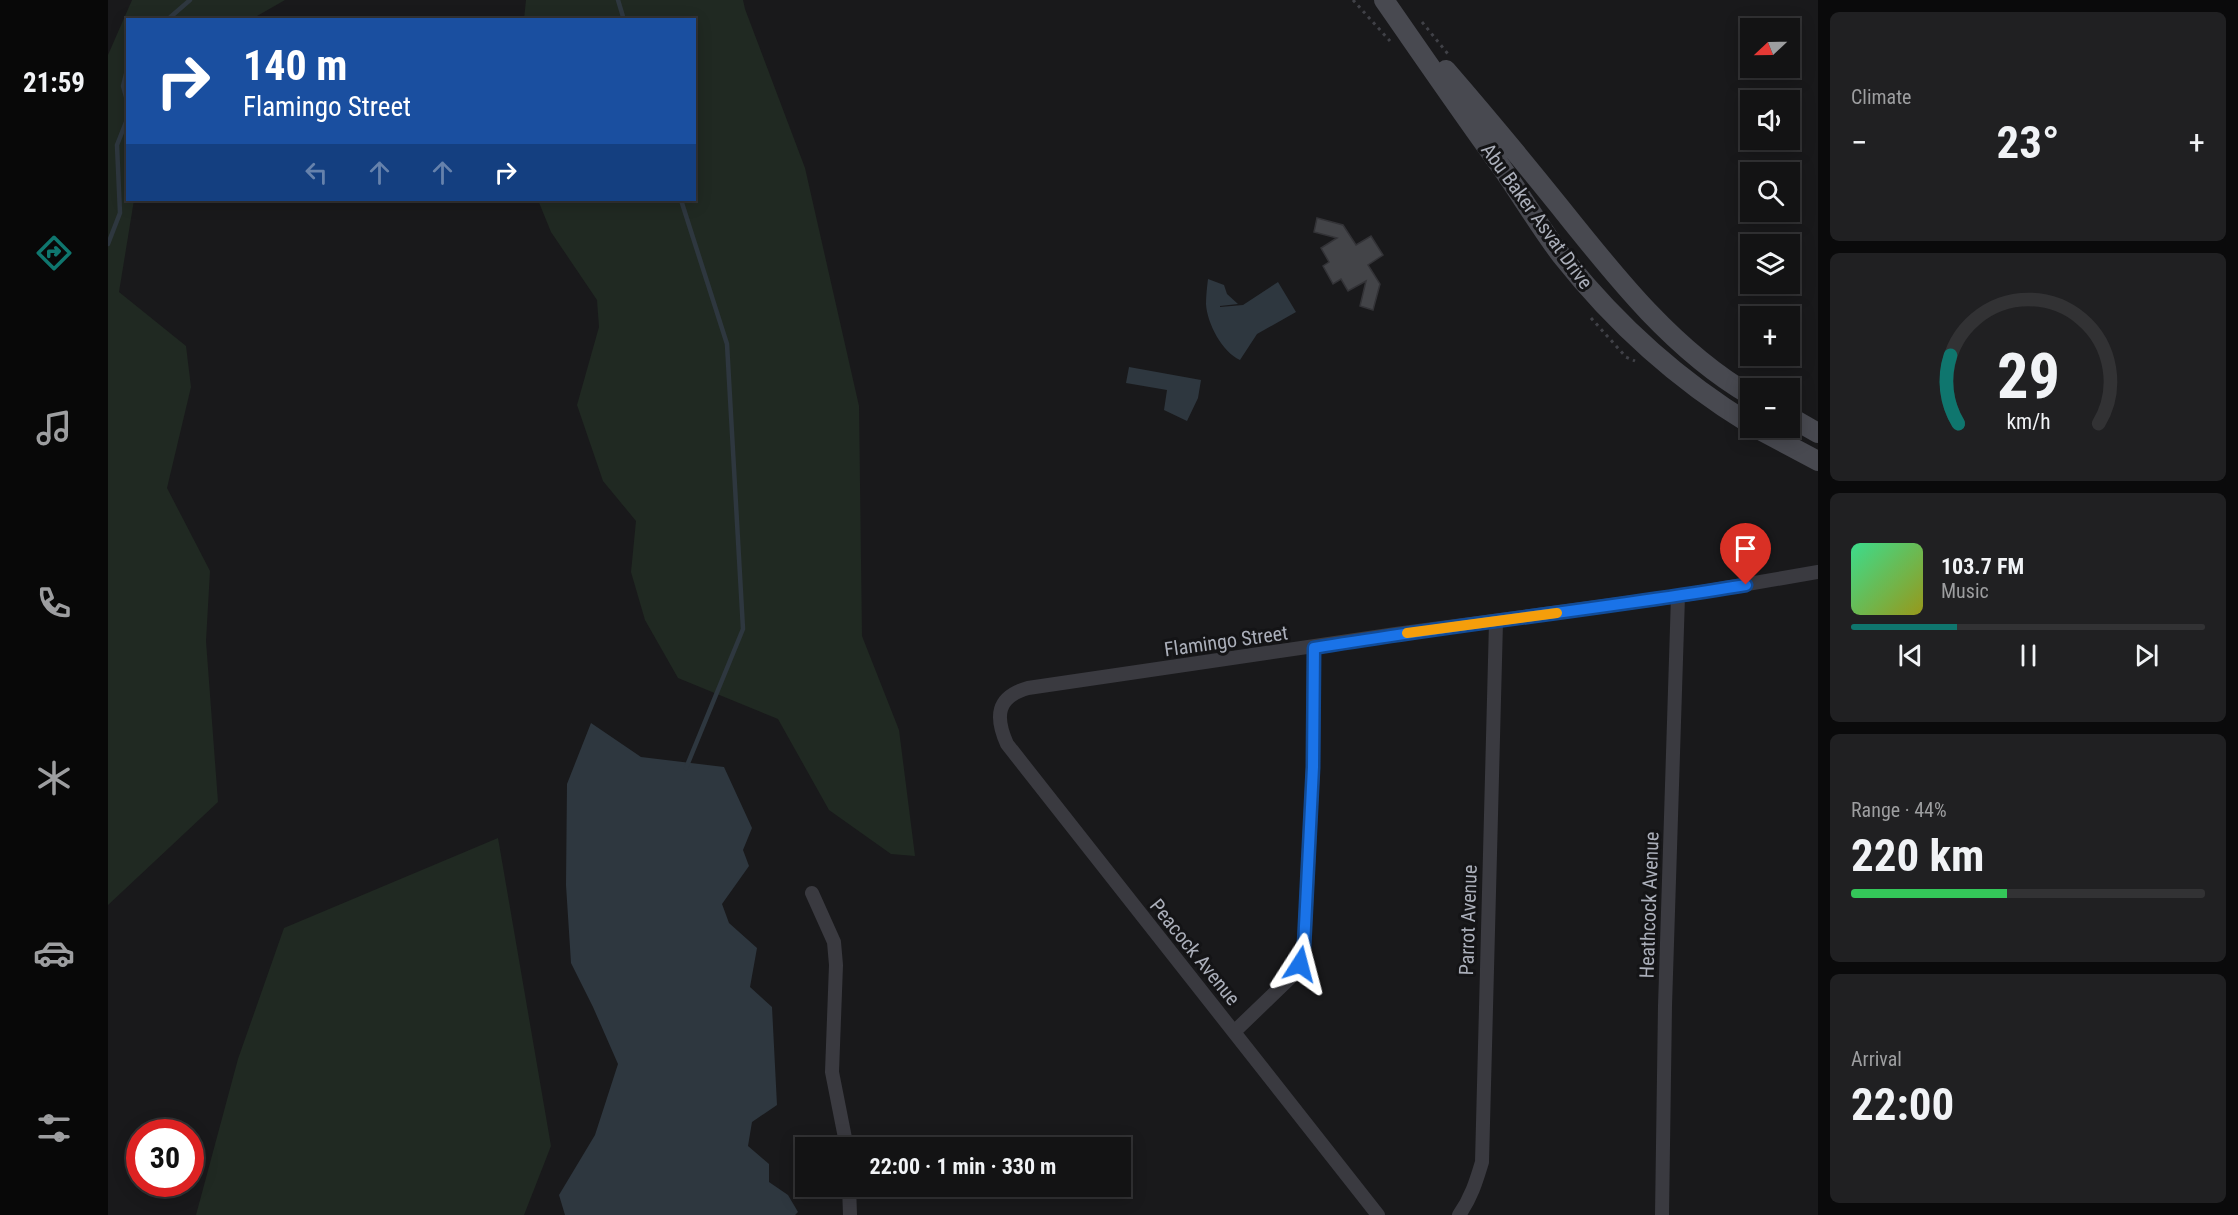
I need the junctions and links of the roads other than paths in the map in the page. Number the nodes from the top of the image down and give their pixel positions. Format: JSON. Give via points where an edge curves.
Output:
{"nodes":[{"id":1,"x":1385,"y":0,"type":"edge"},
{"id":2,"x":1740,"y":388,"type":"edge"},
{"id":3,"x":1740,"y":417,"type":"edge"},
{"id":4,"x":1800,"y":423,"type":"edge"},
{"id":5,"x":1818,"y":433,"type":"edge"},
{"id":6,"x":1775,"y":438,"type":"edge"},
{"id":7,"x":1818,"y":461,"type":"edge"},
{"id":8,"x":1818,"y":572,"type":"edge"},
{"id":9,"x":1678,"y":596,"type":"junction"},
{"id":10,"x":1496,"y":622,"type":"junction"},
{"id":11,"x":1314,"y":648,"type":"junction"},
{"id":12,"x":1002,"y":706,"type":"joint"},
{"id":13,"x":812,"y":893,"type":"dead end"},
{"id":14,"x":1234,"y":1032,"type":"junction"},
{"id":15,"x":845,"y":1137,"type":"edge"},
{"id":16,"x":849,"y":1197,"type":"edge"},
{"id":17,"x":850,"y":1215,"type":"edge"},
{"id":18,"x":1378,"y":1215,"type":"edge"},
{"id":19,"x":1459,"y":1215,"type":"edge"},
{"id":20,"x":1662,"y":1215,"type":"edge"}],
"edges":[{"from":1,"to":2,"type":"main road","name":"Abu Baker Asvat Drive","via":[[1645,307],[1710,368]]},
{"from":1,"to":3,"type":"main road","name":"Abu Baker Asvat Drive","via":[[1579,277],[1657,356]]},
{"from":4,"to":5,"type":"main road"},
{"from":6,"to":7,"type":"main road"},
{"from":8,"to":9,"type":"street","name":"Flamingo Street"},
{"from":9,"to":10,"type":"street","name":"Flamingo Street"},
{"from":9,"to":20,"type":"street","name":"Heathcock Avenue"},
{"from":10,"to":11,"type":"street","name":"Flamingo Street"},
{"from":10,"to":19,"type":"street","name":"Parrot Avenue","via":[[1482,1161],[1475,1188]]},
{"from":11,"to":12,"type":"street","name":"Flamingo Street","via":[[1028,688],[1007,697]]},
{"from":11,"to":14,"type":"street","via":[[1304,946],[1300,964],[1290,978]]},
{"from":12,"to":14,"type":"street","name":"Peacock Avenue","via":[[1000,718],[1007,744]]},
{"from":13,"to":15,"type":"street","via":[[834,942],[832,1072]]},
{"from":14,"to":18,"type":"street","name":"Peacock Avenue"},
{"from":16,"to":17,"type":"street"}]}
